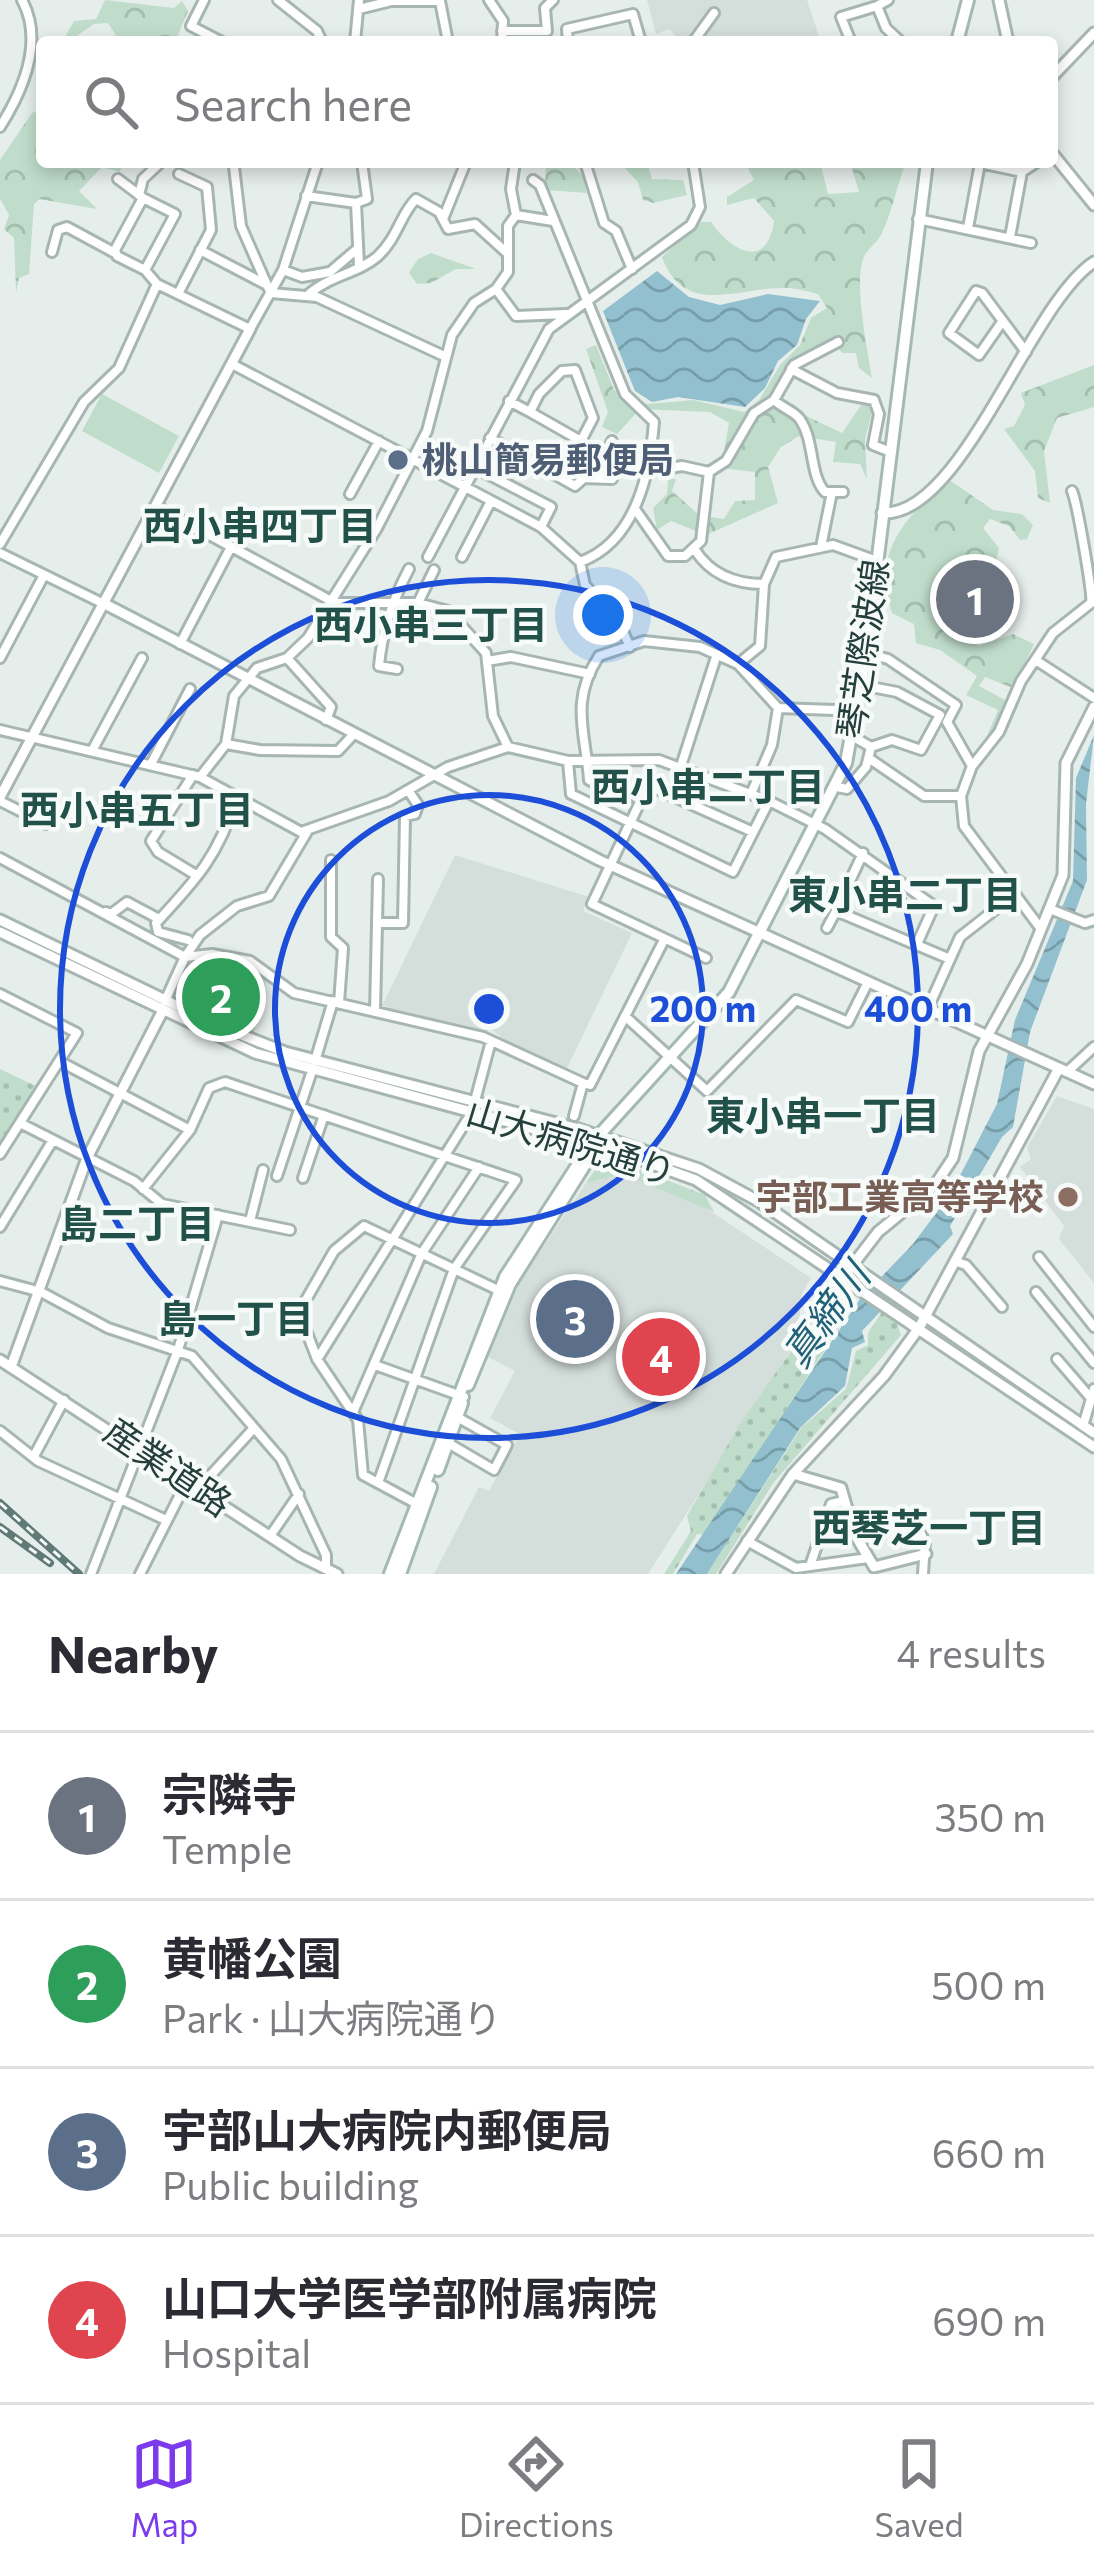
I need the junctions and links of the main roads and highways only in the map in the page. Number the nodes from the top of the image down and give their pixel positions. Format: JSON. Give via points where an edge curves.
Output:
{"nodes":[{"id":1,"x":968,"y":0,"type":"edge"},
{"id":2,"x":958,"y":36,"type":"edge"},
{"id":3,"x":926,"y":168,"type":"edge"},
{"id":4,"x":454,"y":1415,"type":"junction"},
{"id":5,"x":420,"y":1506,"type":"junction"},
{"id":6,"x":390,"y":1574,"type":"edge"},
{"id":7,"x":400,"y":1574,"type":"edge"}],
"edges":[{"from":1,"to":2,"type":"main road"},
{"from":3,"to":4,"type":"main road","name":"琴芝際波線","via":[[866,652],[837,787],[729,992],[598,1142],[502,1292]]},
{"from":4,"to":5,"type":"main road","name":"琴芝際波線"},
{"from":4,"to":5,"type":"main road","name":"琴芝際波線"},
{"from":5,"to":6,"type":"main road","name":"琴芝際波線"},
{"from":5,"to":7,"type":"main road","name":"琴芝際波線"}]}
